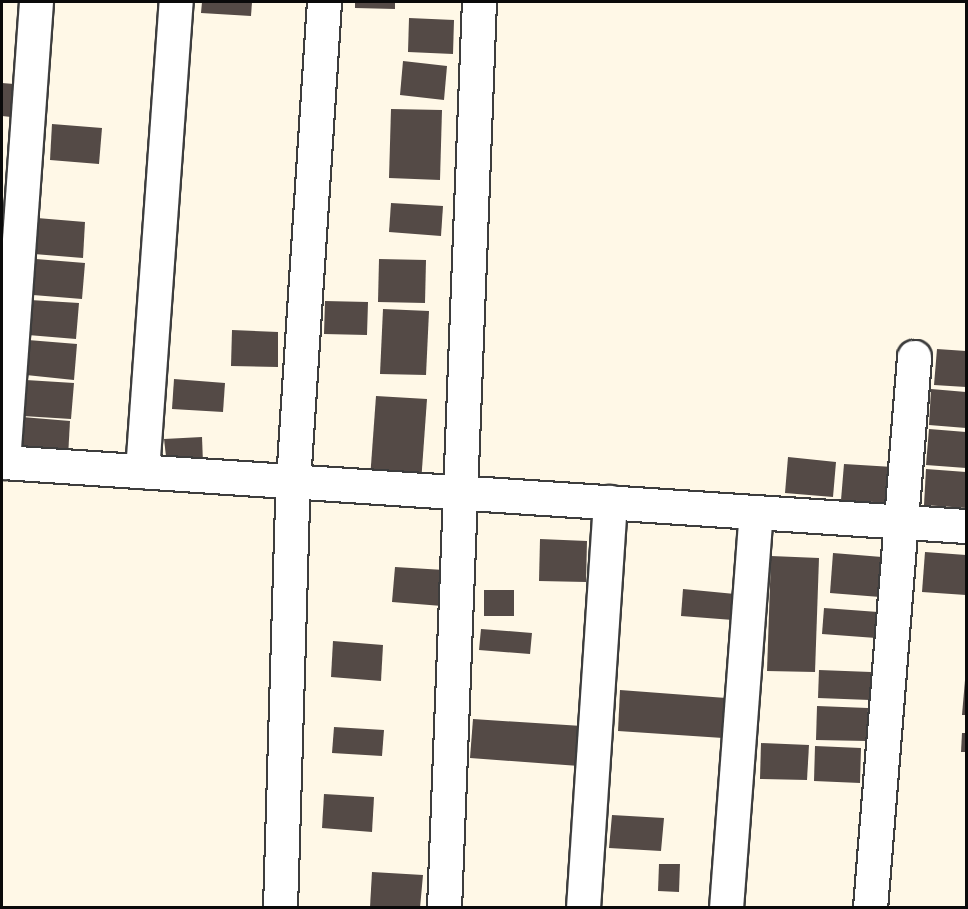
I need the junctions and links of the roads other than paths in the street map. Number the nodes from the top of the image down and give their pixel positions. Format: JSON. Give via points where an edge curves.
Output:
{"nodes":[{"id":1,"x":36,"y":2,"type":"edge"},
{"id":2,"x":176,"y":2,"type":"edge"},
{"id":3,"x":324,"y":2,"type":"edge"},
{"id":4,"x":479,"y":2,"type":"edge"},
{"id":5,"x":914,"y":357,"type":"dead end"},
{"id":6,"x":2,"y":462,"type":"edge"},
{"id":7,"x":142,"y":471,"type":"junction"},
{"id":8,"x":293,"y":481,"type":"junction"},
{"id":9,"x":460,"y":492,"type":"junction"},
{"id":10,"x":610,"y":502,"type":"junction"},
{"id":11,"x":756,"y":512,"type":"junction"},
{"id":12,"x":903,"y":522,"type":"junction"},
{"id":13,"x":966,"y":526,"type":"edge"},
{"id":14,"x":280,"y":908,"type":"edge"},
{"id":15,"x":444,"y":908,"type":"edge"},
{"id":16,"x":583,"y":908,"type":"edge"},
{"id":17,"x":726,"y":908,"type":"edge"},
{"id":18,"x":870,"y":908,"type":"edge"}],
"edges":[{"from":1,"to":6,"type":"street"},
{"from":2,"to":7,"type":"street"},
{"from":3,"to":8,"type":"street"},
{"from":4,"to":9,"type":"street"},
{"from":5,"to":12,"type":"street"},
{"from":6,"to":7,"type":"street"},
{"from":7,"to":8,"type":"street"},
{"from":8,"to":9,"type":"street"},
{"from":8,"to":14,"type":"street"},
{"from":9,"to":10,"type":"street"},
{"from":9,"to":15,"type":"street"},
{"from":10,"to":11,"type":"street"},
{"from":10,"to":16,"type":"street"},
{"from":11,"to":12,"type":"street"},
{"from":11,"to":17,"type":"street"},
{"from":12,"to":13,"type":"street"},
{"from":12,"to":18,"type":"street"}]}
